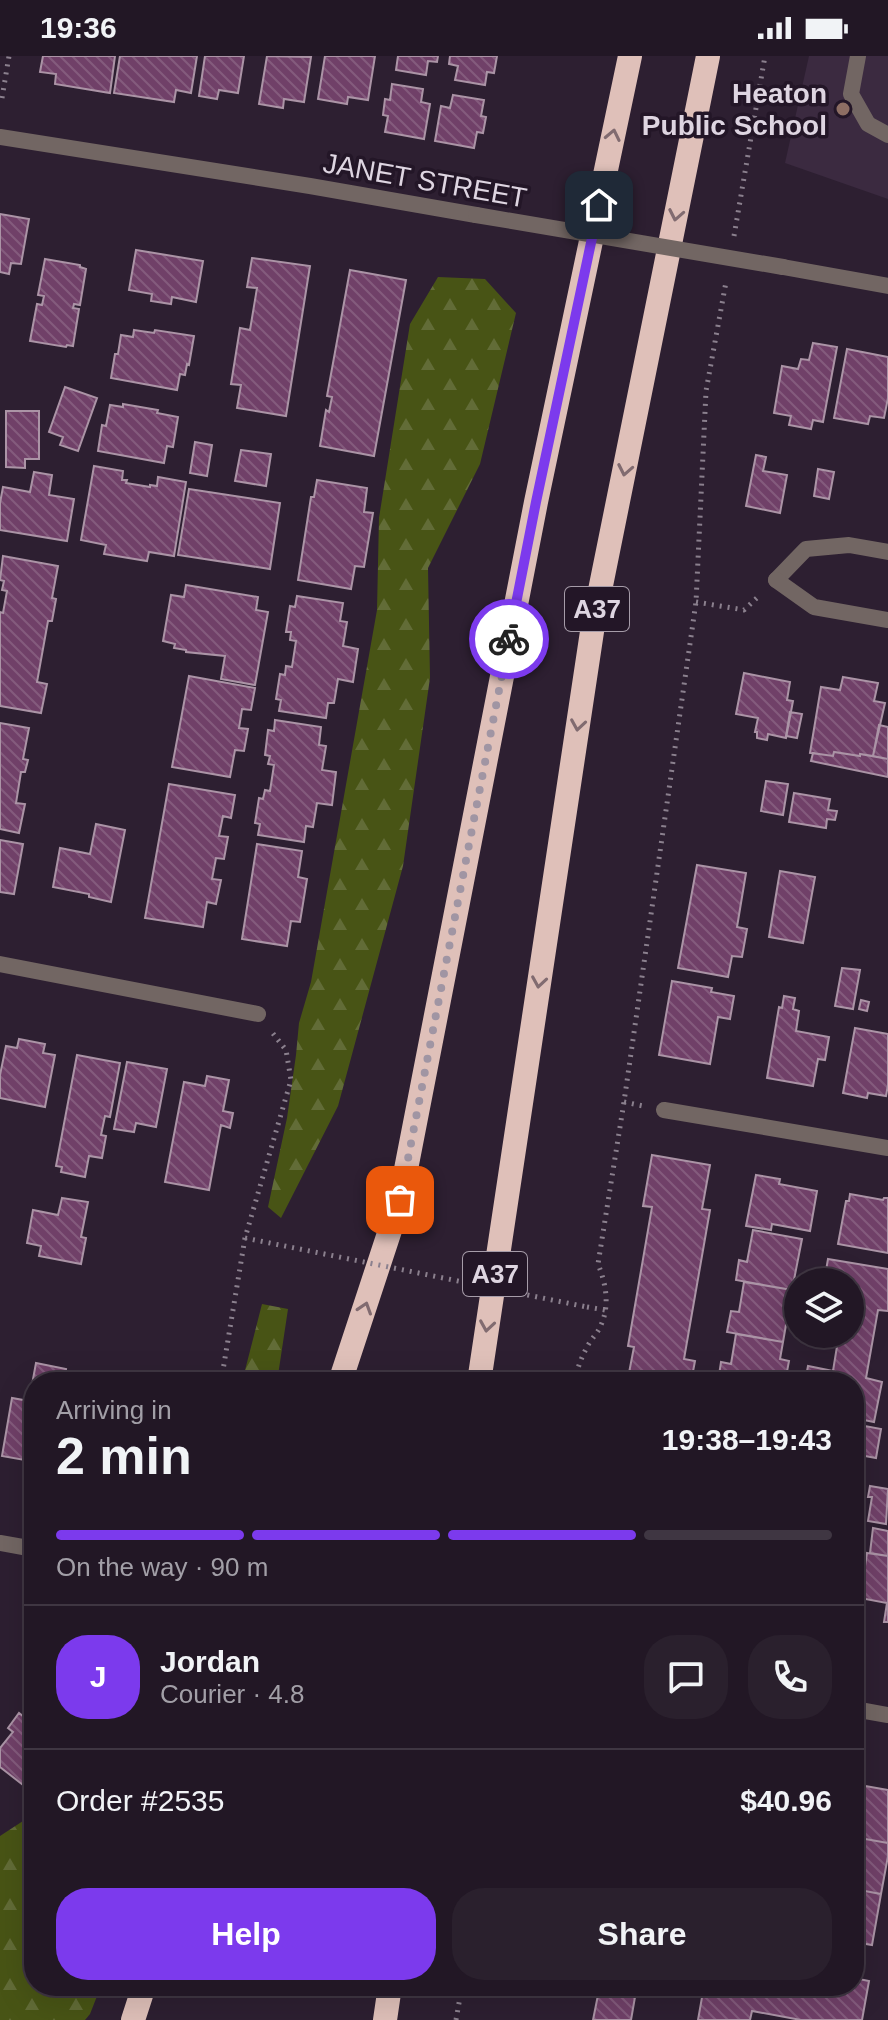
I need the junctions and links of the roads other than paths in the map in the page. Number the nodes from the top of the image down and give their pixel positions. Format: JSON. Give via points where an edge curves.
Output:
{"nodes":[{"id":1,"x":630,"y":56,"type":"edge"},
{"id":2,"x":708,"y":56,"type":"edge"},
{"id":3,"x":858,"y":56,"type":"edge"},
{"id":4,"x":888,"y":135,"type":"edge"},
{"id":5,"x":0,"y":137,"type":"edge"},
{"id":6,"x":888,"y":286,"type":"edge"},
{"id":7,"x":888,"y":552,"type":"edge"},
{"id":8,"x":888,"y":620,"type":"edge"},
{"id":9,"x":0,"y":964,"type":"edge"},
{"id":10,"x":258,"y":1014,"type":"road end"},
{"id":11,"x":664,"y":1110,"type":"dead end"},
{"id":12,"x":888,"y":1148,"type":"edge"},
{"id":13,"x":343,"y":1372,"type":"edge"},
{"id":14,"x":481,"y":1372,"type":"edge"},
{"id":15,"x":0,"y":1543,"type":"edge"},
{"id":16,"x":24,"y":1547,"type":"edge"},
{"id":17,"x":864,"y":1711,"type":"edge"},
{"id":18,"x":888,"y":1715,"type":"edge"},
{"id":19,"x":141,"y":1996,"type":"edge"},
{"id":20,"x":389,"y":1996,"type":"edge"},
{"id":21,"x":133,"y":2020,"type":"edge"},
{"id":22,"x":385,"y":2020,"type":"edge"}],
"edges":[{"from":13,"to":1,"type":"highway","one_way":true,"via":[[400,1200],[536,502]]},
{"from":2,"to":14,"type":"highway","number":"A37","one_way":true,"via":[[593,625]]},
{"from":3,"to":4,"type":"street","via":[[851,94],[868,124]]},
{"from":5,"to":6,"type":"street","name":"JANET STREET","bridge":true},
{"from":7,"to":8,"type":"street","via":[[849,545],[806,549],[776,580],[814,607]]},
{"from":9,"to":10,"type":"street"},
{"from":11,"to":12,"type":"street"},
{"from":15,"to":16,"type":"street"},
{"from":17,"to":18,"type":"street"},
{"from":19,"to":21,"type":"highway"},
{"from":20,"to":22,"type":"highway"}]}
